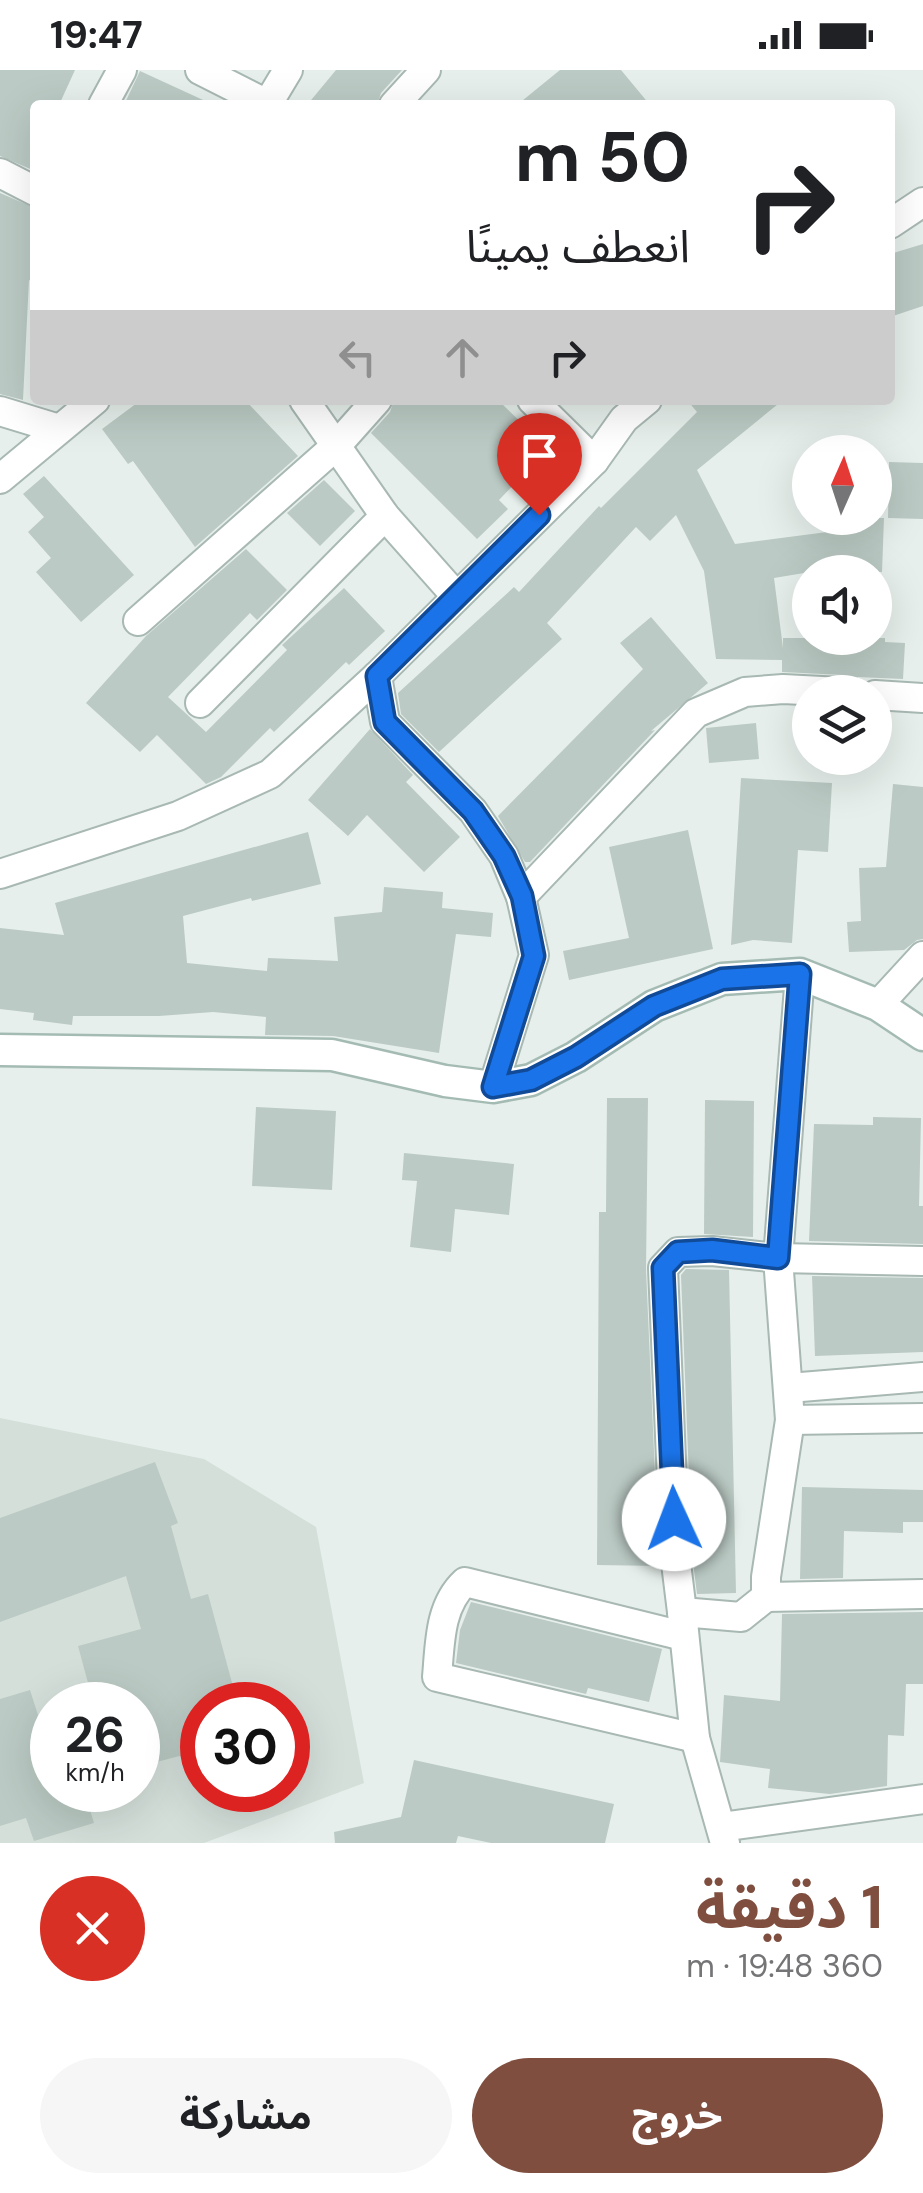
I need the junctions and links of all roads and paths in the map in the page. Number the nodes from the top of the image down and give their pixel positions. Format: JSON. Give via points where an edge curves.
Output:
{"nodes":[{"id":1,"x":122,"y":70,"type":"edge"},
{"id":2,"x":200,"y":70,"type":"edge"},
{"id":3,"x":288,"y":70,"type":"edge"},
{"id":4,"x":426,"y":70,"type":"edge"},
{"id":5,"x":106,"y":100,"type":"edge"},
{"id":6,"x":259,"y":100,"type":"edge"},
{"id":7,"x":269,"y":100,"type":"edge"},
{"id":8,"x":399,"y":100,"type":"edge"},
{"id":9,"x":0,"y":173,"type":"edge"},
{"id":10,"x":30,"y":188,"type":"edge"},
{"id":11,"x":923,"y":202,"type":"edge"},
{"id":12,"x":895,"y":221,"type":"edge"},
{"id":13,"x":88,"y":405,"type":"edge"},
{"id":14,"x":308,"y":405,"type":"edge"},
{"id":15,"x":372,"y":405,"type":"edge"},
{"id":16,"x":537,"y":405,"type":"edge"},
{"id":17,"x":642,"y":405,"type":"edge"},
{"id":18,"x":0,"y":410,"type":"edge"},
{"id":19,"x":58,"y":428,"type":"junction"},
{"id":20,"x":337,"y":445,"type":"junction"},
{"id":21,"x":594,"y":461,"type":"junction"},
{"id":22,"x":0,"y":479,"type":"edge"},
{"id":23,"x":385,"y":516,"type":"junction"},
{"id":24,"x":456,"y":596,"type":"junction"},
{"id":25,"x":138,"y":620,"type":"dead end"},
{"id":26,"x":377,"y":676,"type":"junction"},
{"id":27,"x":792,"y":689,"type":"edge"},
{"id":28,"x":892,"y":696,"type":"edge"},
{"id":29,"x":923,"y":698,"type":"edge"},
{"id":30,"x":200,"y":703,"type":"dead end"},
{"id":31,"x":0,"y":874,"type":"edge"},
{"id":32,"x":522,"y":896,"type":"junction"},
{"id":33,"x":923,"y":956,"type":"edge"},
{"id":34,"x":800,"y":974,"type":"junction"},
{"id":35,"x":878,"y":1005,"type":"junction"},
{"id":36,"x":923,"y":1035,"type":"edge"},
{"id":37,"x":0,"y":1050,"type":"edge"},
{"id":38,"x":493,"y":1087,"type":"junction"},
{"id":39,"x":778,"y":1258,"type":"junction"},
{"id":40,"x":923,"y":1261,"type":"edge"},
{"id":41,"x":923,"y":1377,"type":"edge"},
{"id":42,"x":789,"y":1388,"type":"junction"},
{"id":43,"x":923,"y":1418,"type":"edge"},
{"id":44,"x":790,"y":1420,"type":"junction"},
{"id":45,"x":923,"y":1594,"type":"edge"},
{"id":46,"x":766,"y":1597,"type":"junction"},
{"id":47,"x":682,"y":1624,"type":"junction"},
{"id":48,"x":696,"y":1738,"type":"junction"},
{"id":49,"x":923,"y":1799,"type":"edge"},
{"id":50,"x":723,"y":1835,"type":"edge"}],
"edges":[{"from":1,"to":5,"type":"street"},
{"from":2,"to":6,"type":"street"},
{"from":3,"to":7,"type":"street"},
{"from":4,"to":8,"type":"street"},
{"from":9,"to":10,"type":"street"},
{"from":11,"to":12,"type":"street"},
{"from":13,"to":19,"type":"street"},
{"from":14,"to":20,"type":"street"},
{"from":15,"to":20,"type":"street"},
{"from":16,"to":21,"type":"street"},
{"from":17,"to":21,"type":"street"},
{"from":18,"to":19,"type":"street"},
{"from":19,"to":22,"type":"street"},
{"from":20,"to":23,"type":"street"},
{"from":20,"to":25,"type":"street"},
{"from":21,"to":24,"type":"street"},
{"from":23,"to":24,"type":"street"},
{"from":23,"to":30,"type":"street"},
{"from":24,"to":26,"type":"street"},
{"from":26,"to":31,"type":"street","via":[[270,774],[178,816]]},
{"from":26,"to":32,"type":"street","via":[[385,722],[473,811]]},
{"from":27,"to":32,"type":"street","via":[[746,692],[696,714]]},
{"from":28,"to":29,"type":"street"},
{"from":32,"to":38,"type":"street","via":[[534,956]]},
{"from":33,"to":35,"type":"street"},
{"from":34,"to":35,"type":"main road"},
{"from":34,"to":38,"type":"main road","via":[[722,979],[654,1006],[531,1080]]},
{"from":34,"to":39,"type":"street"},
{"from":35,"to":36,"type":"main road"},
{"from":37,"to":38,"type":"main road","via":[[332,1055]]},
{"from":39,"to":40,"type":"street"},
{"from":39,"to":42,"type":"street"},
{"from":39,"to":47,"type":"street","via":[[678,1252],[663,1268]]},
{"from":41,"to":42,"type":"street"},
{"from":42,"to":44,"type":"street"},
{"from":43,"to":44,"type":"street"},
{"from":44,"to":46,"type":"street"},
{"from":45,"to":46,"type":"street"},
{"from":46,"to":47,"type":"street","via":[[742,1618]]},
{"from":47,"to":48,"type":"street"},
{"from":47,"to":48,"type":"street","via":[[465,1582],[451,1594],[437,1677]]},
{"from":48,"to":50,"type":"street"},
{"from":49,"to":50,"type":"street"}]}
